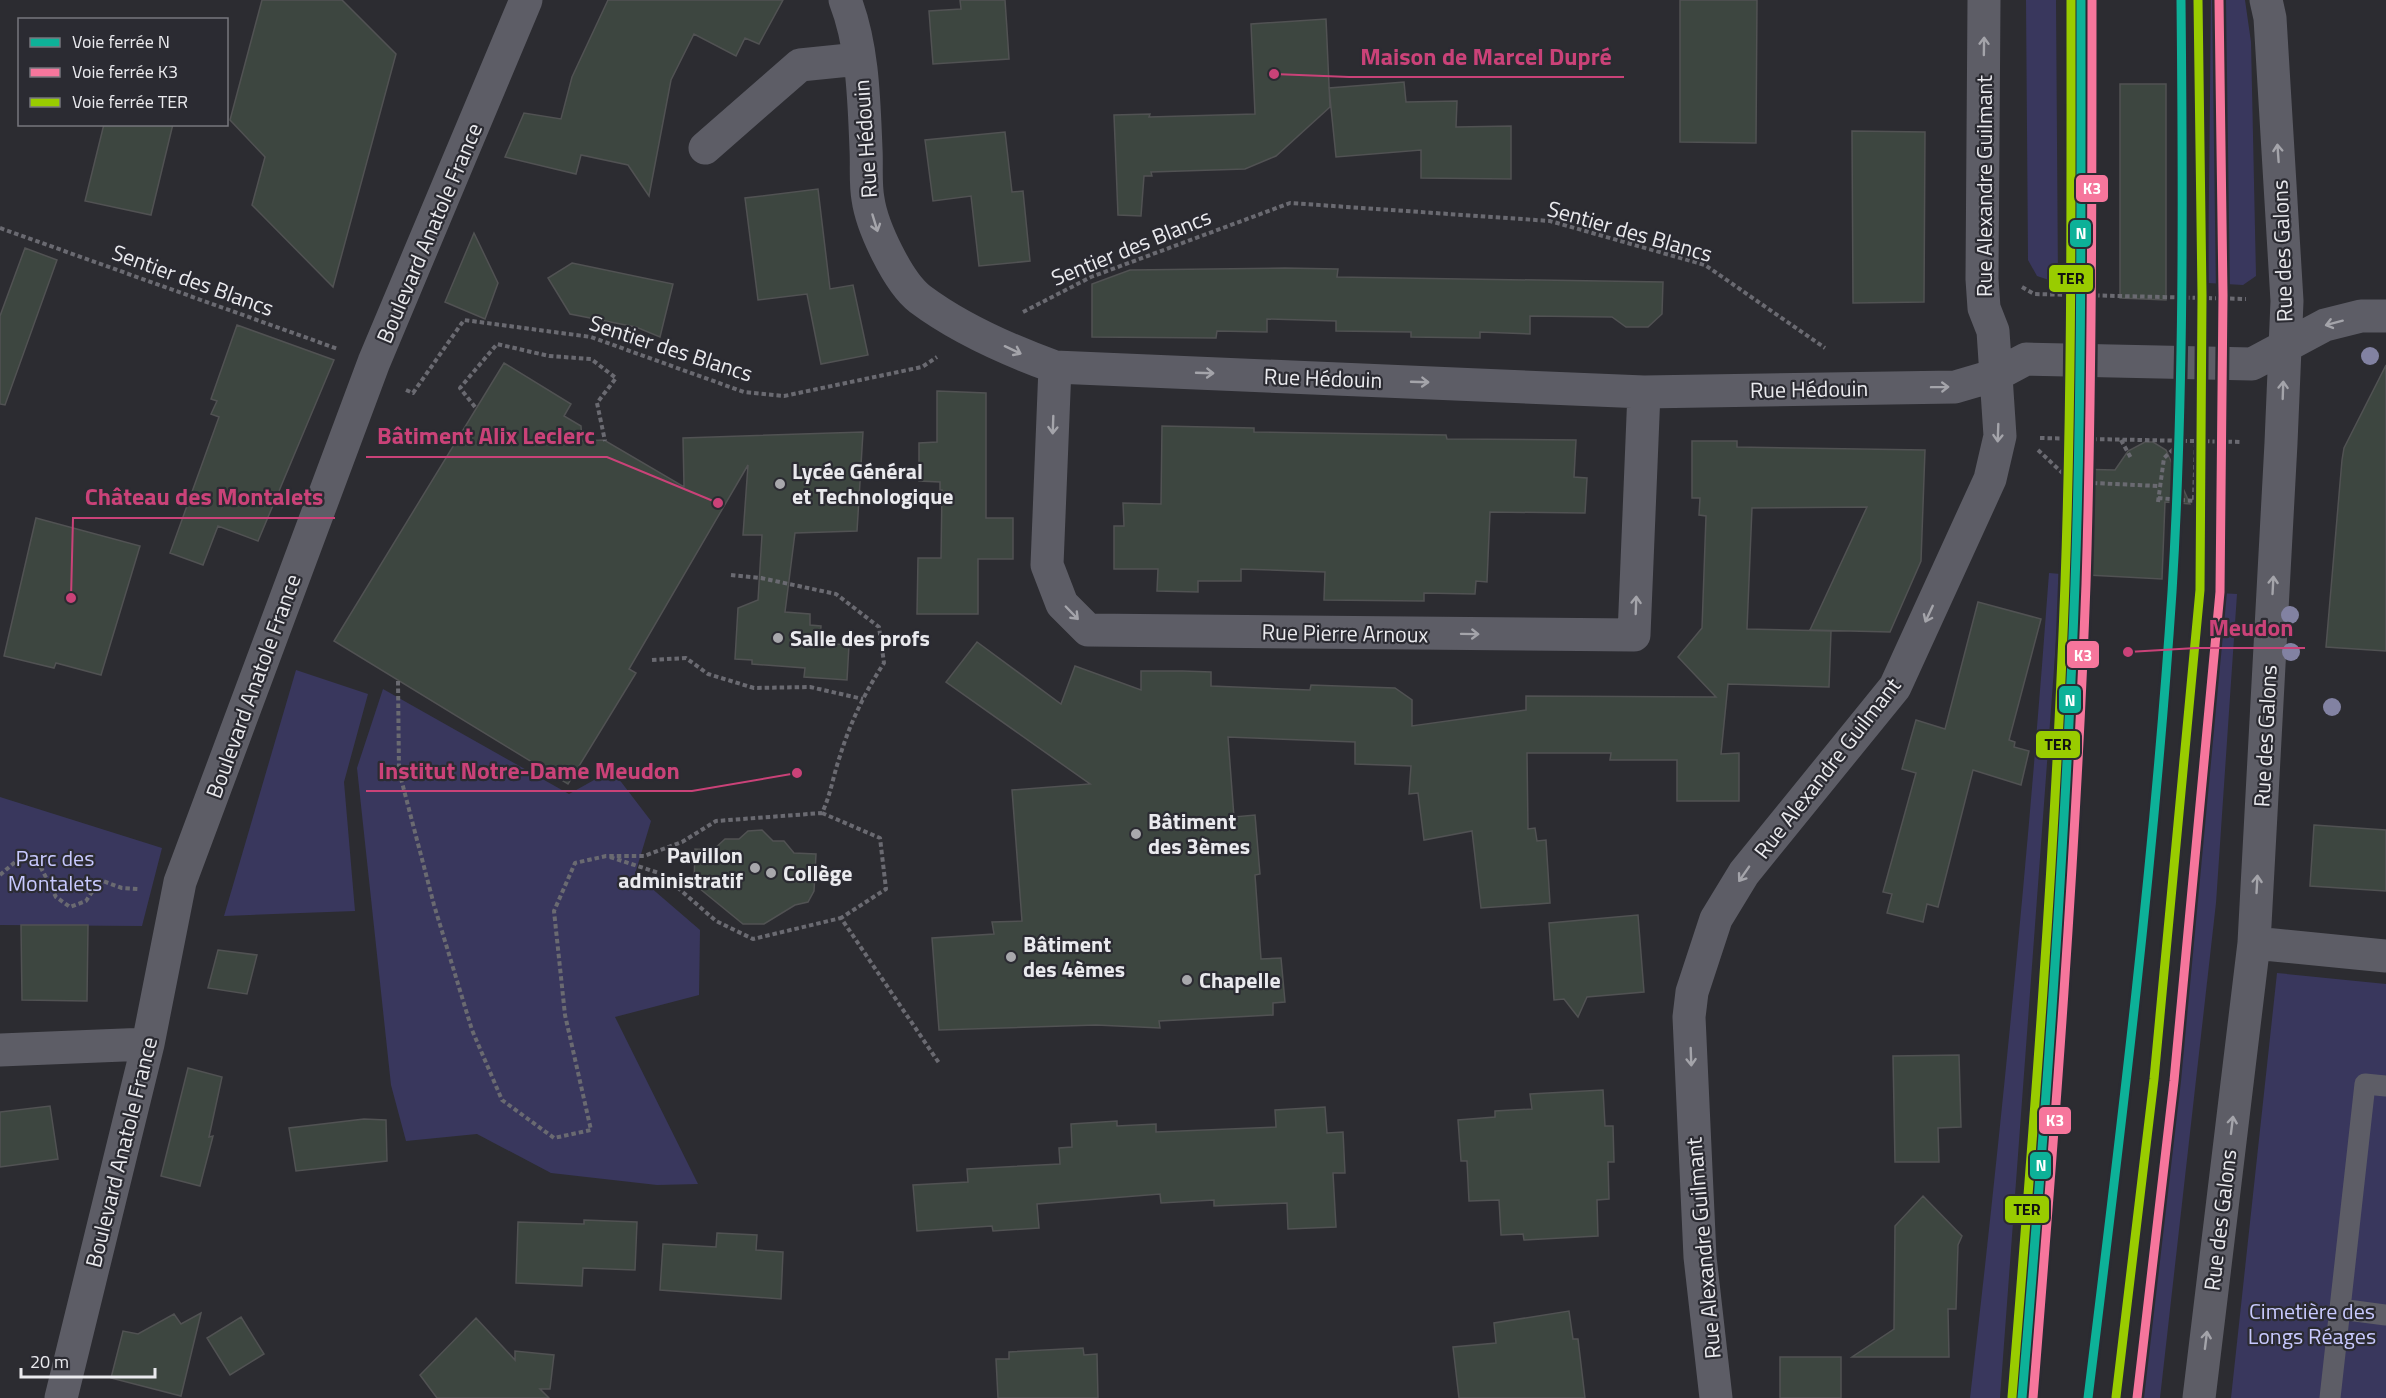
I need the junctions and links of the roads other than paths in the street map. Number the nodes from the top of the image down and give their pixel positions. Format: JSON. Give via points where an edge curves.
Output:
{"nodes":[{"id":1,"x":526,"y":0,"type":"edge"},
{"id":2,"x":845,"y":0,"type":"edge"},
{"id":3,"x":1984,"y":0,"type":"edge"},
{"id":4,"x":2266,"y":0,"type":"edge"},
{"id":5,"x":859,"y":59,"type":"junction"},
{"id":6,"x":705,"y":148,"type":"dead end"},
{"id":7,"x":2386,"y":316,"type":"edge"},
{"id":8,"x":2285,"y":344,"type":"junction"},
{"id":9,"x":1055,"y":367,"type":"junction"},
{"id":10,"x":1996,"y":375,"type":"junction"},
{"id":11,"x":1644,"y":392,"type":"junction"},
{"id":12,"x":2254,"y":943,"type":"junction"},
{"id":13,"x":2386,"y":956,"type":"edge"},
{"id":14,"x":148,"y":1044,"type":"junction"},
{"id":15,"x":0,"y":1050,"type":"edge"},
{"id":16,"x":2386,"y":1086,"type":"edge"},
{"id":17,"x":2340,"y":1310,"type":"junction"},
{"id":18,"x":2386,"y":1315,"type":"edge"},
{"id":19,"x":61,"y":1398,"type":"edge"},
{"id":20,"x":1716,"y":1398,"type":"edge"},
{"id":21,"x":2199,"y":1398,"type":"edge"},
{"id":22,"x":2330,"y":1398,"type":"edge"}],
"edges":[{"from":1,"to":14,"type":"street","name":"Boulevard Anatole France","via":[[374,362],[180,882]]},
{"from":2,"to":5,"type":"street","name":"Rue Hédouin"},
{"from":10,"to":3,"type":"street","name":"Rue Alexandre Guilmant","one_way":true,"via":[[1993,332],[1984,308],[1982,279]]},
{"from":8,"to":4,"type":"street","name":"Rue des Galons","one_way":true,"via":[[2287,301]]},
{"from":5,"to":6,"type":"street","name":"Rue Hédouin","via":[[800,64]]},
{"from":5,"to":9,"type":"street","name":"Rue Hédouin","one_way":true,"via":[[868,200],[879,236],[898,271],[919,298],[978,334]]},
{"from":7,"to":8,"type":"street","one_way":true,"via":[[2361,316],[2325,325]]},
{"from":8,"to":10,"type":"street","name":"Rue Hédouin","via":[[2252,364],[2026,359]]},
{"from":12,"to":8,"type":"street","name":"Rue des Galons","one_way":true},
{"from":9,"to":11,"type":"street","name":"Rue Hédouin","one_way":true},
{"from":9,"to":11,"type":"street","name":"Rue Pierre Arnoux","one_way":true,"via":[[1047,565],[1062,604],[1088,630],[1634,635]]},
{"from":11,"to":10,"type":"street","name":"Rue Hédouin","one_way":true,"via":[[1955,387]]},
{"from":10,"to":20,"type":"street","name":"Rue Alexandre Guilmant","one_way":true,"via":[[2000,436],[1990,479],[1895,687],[1744,873],[1716,919],[1692,993],[1699,1245]]},
{"from":12,"to":13,"type":"street"},
{"from":21,"to":12,"type":"street","name":"Rue des Galons","one_way":true},
{"from":14,"to":15,"type":"street"},
{"from":14,"to":19,"type":"street","name":"Boulevard Anatole France"},
{"from":16,"to":17,"type":"lane","via":[[2365,1084]]},
{"from":17,"to":18,"type":"lane"},
{"from":17,"to":22,"type":"lane"}]}
